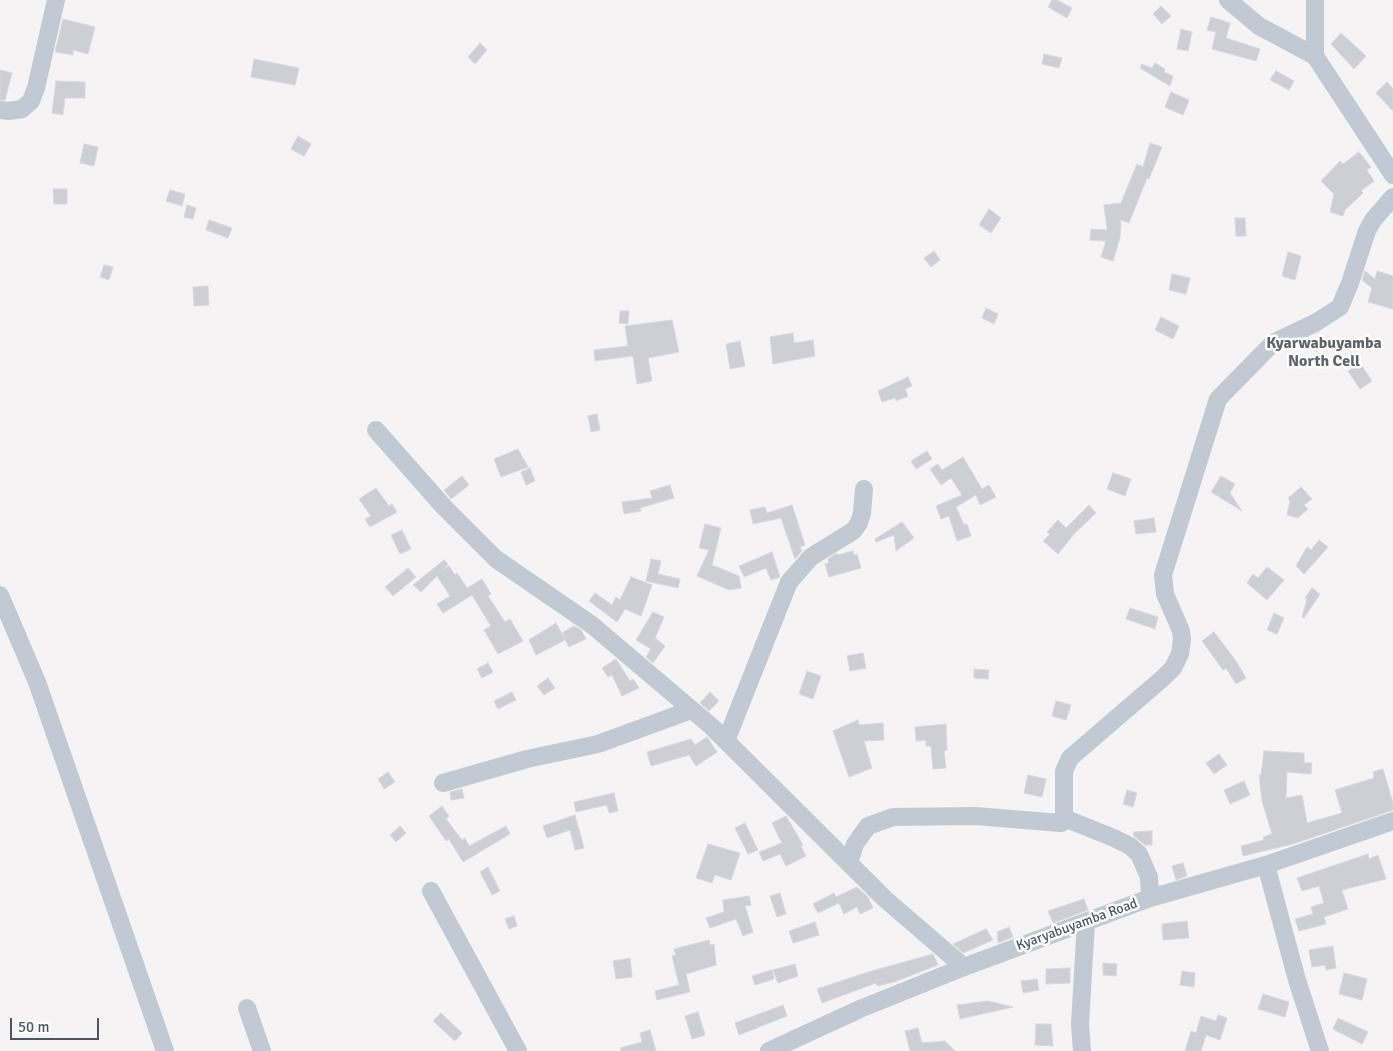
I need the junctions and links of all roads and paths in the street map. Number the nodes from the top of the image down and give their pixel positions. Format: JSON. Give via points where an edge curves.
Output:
{"nodes":[{"id":1,"x":56,"y":0,"type":"edge"},
{"id":2,"x":1228,"y":0,"type":"edge"},
{"id":3,"x":1315,"y":0,"type":"edge"},
{"id":4,"x":1315,"y":56,"type":"junction"},
{"id":5,"x":0,"y":110,"type":"edge"},
{"id":6,"x":1393,"y":176,"type":"edge"},
{"id":7,"x":1393,"y":197,"type":"edge"},
{"id":8,"x":376,"y":430,"type":"dead end"},
{"id":9,"x":864,"y":489,"type":"dead end"},
{"id":10,"x":0,"y":595,"type":"edge"},
{"id":11,"x":691,"y":710,"type":"junction"},
{"id":12,"x":726,"y":741,"type":"junction"},
{"id":13,"x":443,"y":783,"type":"dead end"},
{"id":14,"x":1064,"y":818,"type":"junction"},
{"id":15,"x":1393,"y":821,"type":"edge"},
{"id":16,"x":849,"y":863,"type":"junction"},
{"id":17,"x":1266,"y":865,"type":"junction"},
{"id":18,"x":431,"y":891,"type":"dead end"},
{"id":19,"x":1150,"y":898,"type":"junction"},
{"id":20,"x":1086,"y":922,"type":"junction"},
{"id":21,"x":964,"y":967,"type":"junction"},
{"id":22,"x":247,"y":1008,"type":"dead end"},
{"id":23,"x":165,"y":1051,"type":"edge"},
{"id":24,"x":262,"y":1051,"type":"edge"},
{"id":25,"x":518,"y":1051,"type":"edge"},
{"id":26,"x":769,"y":1051,"type":"edge"},
{"id":27,"x":1082,"y":1051,"type":"edge"},
{"id":28,"x":1320,"y":1051,"type":"edge"}],
"edges":[{"from":1,"to":5,"type":"street","via":[[31,101],[22,109]]},
{"from":2,"to":4,"type":"street","via":[[1259,26]]},
{"from":3,"to":4,"type":"street"},
{"from":4,"to":6,"type":"street"},
{"from":7,"to":14,"type":"street","via":[[1376,215],[1367,231],[1340,306],[1315,323],[1274,343],[1218,399],[1163,575],[1165,594],[1182,639],[1180,654],[1163,678],[1070,758],[1064,771]]},
{"from":8,"to":11,"type":"street","via":[[444,507],[496,559],[592,625]]},
{"from":9,"to":12,"type":"street","via":[[862,513],[856,527],[811,556],[788,582]]},
{"from":10,"to":23,"type":"street","via":[[37,682]]},
{"from":11,"to":12,"type":"street"},
{"from":11,"to":13,"type":"street","via":[[598,744],[527,759]]},
{"from":12,"to":16,"type":"street"},
{"from":14,"to":16,"type":"street","via":[[1060,823],[975,816],[892,817],[868,826],[855,844]]},
{"from":14,"to":19,"type":"street","via":[[1114,838],[1139,854],[1149,877]]},
{"from":15,"to":17,"type":"street","name":"Kyaryabuyamba Road"},
{"from":16,"to":21,"type":"street","via":[[885,899]]},
{"from":17,"to":19,"type":"street","name":"Kyaryabuyamba Road"},
{"from":17,"to":28,"type":"street"},
{"from":18,"to":25,"type":"street"},
{"from":19,"to":20,"type":"street","name":"Kyaryabuyamba Road"},
{"from":20,"to":21,"type":"street","name":"Kyaryabuyamba Road"},
{"from":20,"to":27,"type":"street","via":[[1080,1024]]},
{"from":21,"to":26,"type":"street","name":"Kyaryabuyamba Road","via":[[860,1008]]},
{"from":22,"to":24,"type":"street"}]}
